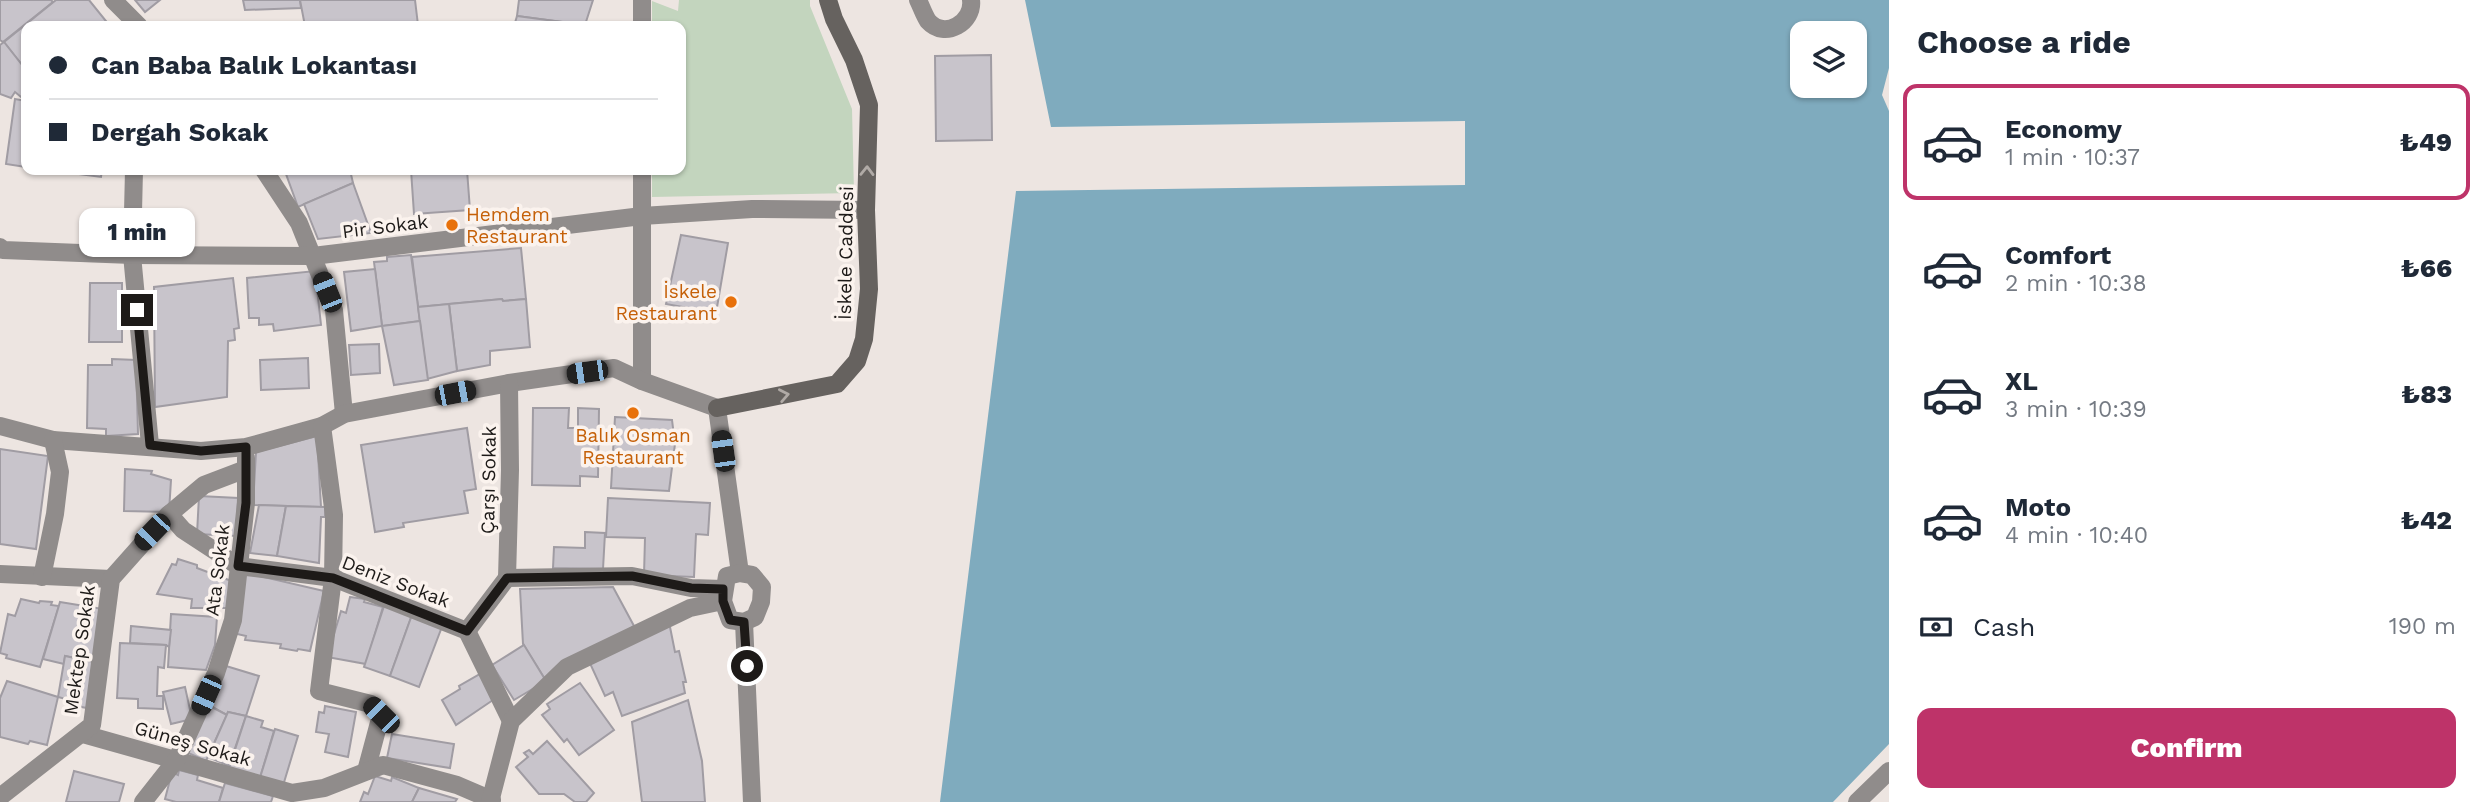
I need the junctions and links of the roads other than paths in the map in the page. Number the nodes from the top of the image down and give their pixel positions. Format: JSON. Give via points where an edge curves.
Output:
{"nodes":[{"id":1,"x":113,"y":0,"type":"edge"},
{"id":2,"x":642,"y":0,"type":"edge"},
{"id":3,"x":828,"y":0,"type":"edge"},
{"id":4,"x":918,"y":0,"type":"edge"},
{"id":5,"x":971,"y":0,"type":"edge"},
{"id":6,"x":134,"y":21,"type":"edge"},
{"id":7,"x":642,"y":21,"type":"edge"},
{"id":8,"x":134,"y":175,"type":"edge"},
{"id":9,"x":267,"y":175,"type":"edge"},
{"id":10,"x":642,"y":175,"type":"edge"},
{"id":11,"x":866,"y":210,"type":"junction"},
{"id":12,"x":642,"y":216,"type":"junction"},
{"id":13,"x":0,"y":247,"type":"edge"},
{"id":14,"x":132,"y":255,"type":"junction"},
{"id":15,"x":313,"y":256,"type":"junction"},
{"id":16,"x":642,"y":381,"type":"junction"},
{"id":17,"x":509,"y":383,"type":"junction"},
{"id":18,"x":717,"y":408,"type":"junction"},
{"id":19,"x":344,"y":414,"type":"junction"},
{"id":20,"x":0,"y":426,"type":"edge"},
{"id":21,"x":322,"y":426,"type":"junction"},
{"id":22,"x":53,"y":440,"type":"junction"},
{"id":23,"x":150,"y":445,"type":"junction"},
{"id":24,"x":246,"y":447,"type":"junction"},
{"id":25,"x":246,"y":469,"type":"junction"},
{"id":26,"x":169,"y":514,"type":"junction"},
{"id":27,"x":238,"y":566,"type":"junction"},
{"id":28,"x":740,"y":573,"type":"junction"},
{"id":29,"x":0,"y":574,"type":"edge"},
{"id":30,"x":42,"y":577,"type":"junction"},
{"id":31,"x":333,"y":578,"type":"junction"},
{"id":32,"x":507,"y":578,"type":"junction"},
{"id":33,"x":111,"y":579,"type":"junction"},
{"id":34,"x":723,"y":595,"type":"junction"},
{"id":35,"x":744,"y":622,"type":"junction"},
{"id":36,"x":467,"y":631,"type":"junction"},
{"id":37,"x":514,"y":718,"type":"junction"},
{"id":38,"x":83,"y":734,"type":"junction"},
{"id":39,"x":177,"y":759,"type":"junction"},
{"id":40,"x":366,"y":771,"type":"junction"},
{"id":41,"x":1889,"y":771,"type":"edge"},
{"id":42,"x":0,"y":797,"type":"edge"},
{"id":43,"x":290,"y":798,"type":"edge"},
{"id":44,"x":491,"y":801,"type":"edge"},
{"id":45,"x":143,"y":802,"type":"edge"},
{"id":46,"x":752,"y":802,"type":"edge"},
{"id":47,"x":1857,"y":802,"type":"edge"}],
"edges":[{"from":1,"to":6,"type":"street"},
{"from":2,"to":7,"type":"street"},
{"from":11,"to":3,"type":"main road","name":"İskele Caddesi","one_way":true,"via":[[869,105]]},
{"from":4,"to":5,"type":"street","via":[[929,22],[950,29],[965,21]]},
{"from":8,"to":14,"type":"street"},
{"from":9,"to":15,"type":"street","via":[[299,223]]},
{"from":10,"to":12,"type":"street"},
{"from":11,"to":12,"type":"street","name":"Pir Sokak","via":[[752,209]]},
{"from":18,"to":11,"type":"main road","name":"İskele Caddesi","one_way":true,"via":[[837,384],[857,361],[869,289]]},
{"from":12,"to":15,"type":"street","name":"Pir Sokak"},
{"from":12,"to":16,"type":"street"},
{"from":13,"to":14,"type":"street","name":"Pir Sokak"},
{"from":14,"to":15,"type":"street","name":"Pir Sokak"},
{"from":14,"to":23,"type":"street"},
{"from":15,"to":19,"type":"street","via":[[334,310]]},
{"from":16,"to":17,"type":"street","via":[[614,368]]},
{"from":16,"to":18,"type":"street"},
{"from":17,"to":19,"type":"street"},
{"from":17,"to":32,"type":"street","name":"Çarşı Sokak"},
{"from":18,"to":28,"type":"street"},
{"from":19,"to":21,"type":"street"},
{"from":20,"to":22,"type":"street"},
{"from":21,"to":24,"type":"street"},
{"from":21,"to":31,"type":"street","via":[[334,515]]},
{"from":22,"to":23,"type":"street"},
{"from":22,"to":30,"type":"street","via":[[60,472]]},
{"from":23,"to":24,"type":"street","via":[[201,451]]},
{"from":24,"to":25,"type":"street","name":"Ata Sokak"},
{"from":25,"to":26,"type":"street","name":"Mektep Sokak","via":[[204,485]]},
{"from":25,"to":27,"type":"street","name":"Ata Sokak"},
{"from":26,"to":27,"type":"street","name":"Deniz Sokak","via":[[183,530]]},
{"from":26,"to":33,"type":"street","name":"Mektep Sokak"},
{"from":27,"to":31,"type":"street","name":"Deniz Sokak"},
{"from":27,"to":39,"type":"street","name":"Ata Sokak","via":[[233,620],[216,673]]},
{"from":28,"to":34,"type":"street","via":[[727,576]]},
{"from":28,"to":35,"type":"street","via":[[752,575],[762,587],[755,617]]},
{"from":29,"to":30,"type":"street"},
{"from":30,"to":33,"type":"street"},
{"from":31,"to":36,"type":"street","name":"Deniz Sokak"},
{"from":31,"to":40,"type":"street","via":[[319,691],[370,704],[381,715]]},
{"from":32,"to":34,"type":"street","via":[[632,576]]},
{"from":32,"to":36,"type":"street","name":"Deniz Sokak"},
{"from":33,"to":38,"type":"street","name":"Mektep Sokak","via":[[92,725]]},
{"from":34,"to":35,"type":"street","via":[[730,620]]},
{"from":34,"to":37,"type":"street","via":[[567,667]]},
{"from":35,"to":46,"type":"street"},
{"from":36,"to":37,"type":"street"},
{"from":37,"to":44,"type":"street"},
{"from":38,"to":39,"type":"street","name":"Güneş Sokak"},
{"from":38,"to":42,"type":"street"},
{"from":39,"to":43,"type":"street","name":"Güneş Sokak"},
{"from":39,"to":45,"type":"street","name":"Ata Sokak"},
{"from":40,"to":43,"type":"street"},
{"from":40,"to":44,"type":"street","via":[[383,765],[457,785]]},
{"from":41,"to":47,"type":"street"}]}
